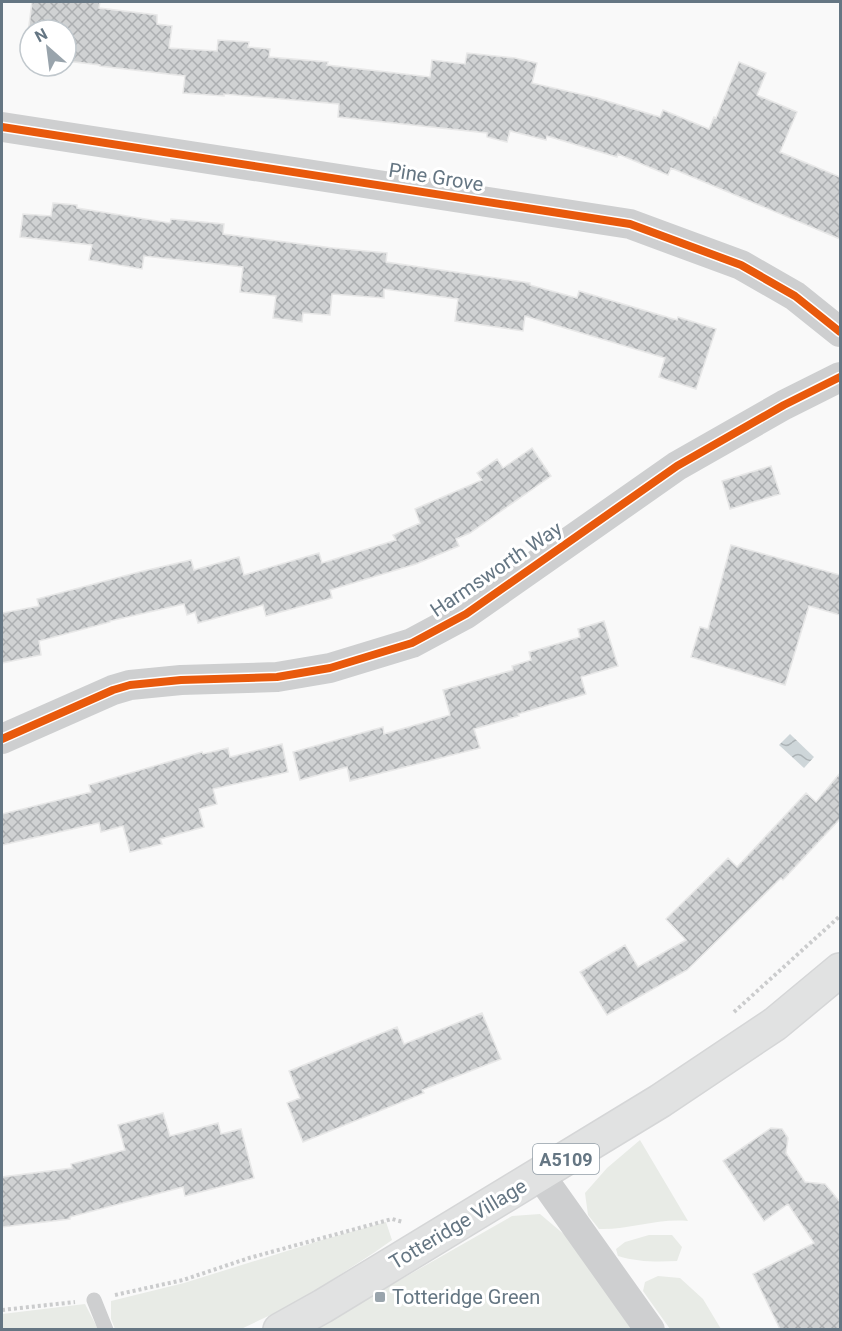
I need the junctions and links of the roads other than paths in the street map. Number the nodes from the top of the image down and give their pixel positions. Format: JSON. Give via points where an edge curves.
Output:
{"nodes":[{"id":1,"x":2,"y":127,"type":"edge"},
{"id":2,"x":840,"y":332,"type":"edge"},
{"id":3,"x":840,"y":377,"type":"edge"},
{"id":4,"x":2,"y":739,"type":"edge"},
{"id":5,"x":840,"y":970,"type":"edge"},
{"id":6,"x":540,"y":1175,"type":"junction"},
{"id":7,"x":94,"y":1300,"type":"road end"},
{"id":8,"x":106,"y":1329,"type":"edge"},
{"id":9,"x":280,"y":1329,"type":"edge"},
{"id":10,"x":650,"y":1329,"type":"edge"}],
"edges":[{"from":1,"to":2,"type":"street","name":"Pine Grove","via":[[630,224],[741,265],[795,296]]},
{"from":3,"to":4,"type":"street","name":"Harmsworth Way","via":[[677,466],[466,614],[412,643],[330,668],[277,677],[130,685]]},
{"from":5,"to":6,"type":"main road","name":"Totteridge Village","number":"A5109","via":[[775,1024]]},
{"from":6,"to":9,"type":"main road","name":"Totteridge Village","number":"A5109"},
{"from":6,"to":10,"type":"street"},
{"from":7,"to":8,"type":"lane"}]}
